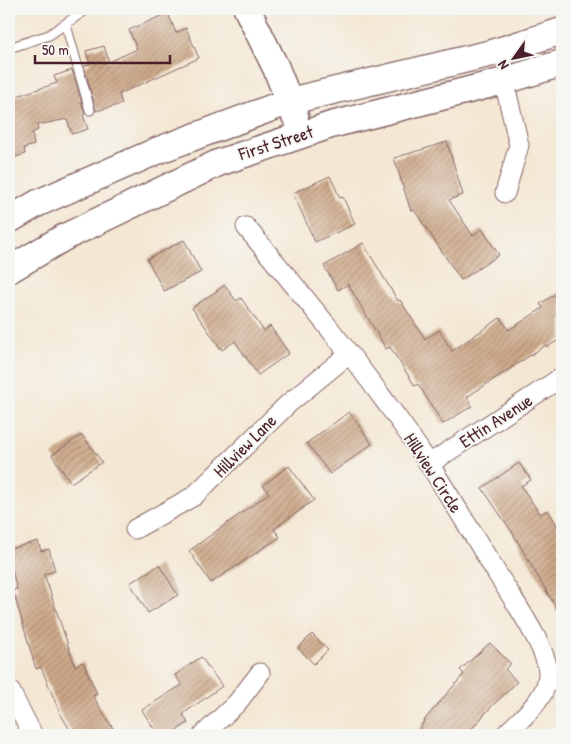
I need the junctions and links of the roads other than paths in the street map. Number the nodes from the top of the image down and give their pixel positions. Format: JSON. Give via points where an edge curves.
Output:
{"nodes":[{"id":1,"x":87,"y":9,"type":"edge"},
{"id":2,"x":247,"y":9,"type":"edge"},
{"id":3,"x":66,"y":24,"type":"junction"},
{"id":4,"x":562,"y":31,"type":"edge"},
{"id":5,"x":9,"y":48,"type":"edge"},
{"id":6,"x":562,"y":63,"type":"edge"},
{"id":7,"x":504,"y":81,"type":"junction"},
{"id":8,"x":290,"y":101,"type":"junction"},
{"id":9,"x":90,"y":110,"type":"dead end"},
{"id":10,"x":302,"y":136,"type":"junction"},
{"id":11,"x":505,"y":193,"type":"dead end"},
{"id":12,"x":9,"y":220,"type":"edge"},
{"id":13,"x":246,"y":226,"type":"dead end"},
{"id":14,"x":9,"y":270,"type":"edge"},
{"id":15,"x":350,"y":354,"type":"junction"},
{"id":16,"x":562,"y":377,"type":"edge"},
{"id":17,"x":429,"y":464,"type":"junction"},
{"id":18,"x":135,"y":529,"type":"dead end"},
{"id":19,"x":260,"y":673,"type":"dead end"},
{"id":20,"x":9,"y":689,"type":"edge"},
{"id":21,"x":33,"y":735,"type":"edge"},
{"id":22,"x":203,"y":735,"type":"edge"},
{"id":23,"x":505,"y":735,"type":"edge"}],
"edges":[{"from":1,"to":3,"type":"lane"},
{"from":2,"to":8,"type":"main road"},
{"from":3,"to":5,"type":"lane","via":[[49,35]]},
{"from":3,"to":9,"type":"lane"},
{"from":4,"to":8,"type":"main road","name":"First Street","via":[[492,53]]},
{"from":6,"to":7,"type":"main road","name":"First Street"},
{"from":7,"to":10,"type":"main road","name":"First Street","via":[[331,125]]},
{"from":7,"to":11,"type":"street","via":[[519,145]]},
{"from":8,"to":10,"type":"main road"},
{"from":8,"to":12,"type":"main road","name":"First Street","via":[[159,150],[38,203]]},
{"from":10,"to":14,"type":"main road","name":"First Street","via":[[218,163],[62,238]]},
{"from":13,"to":15,"type":"street","name":"Hillview Circle"},
{"from":15,"to":17,"type":"street","name":"Hillview Circle"},
{"from":15,"to":18,"type":"street","name":"Hillview Lane","via":[[288,404],[194,496]]},
{"from":16,"to":17,"type":"street","name":"Ettin Avenue"},
{"from":17,"to":23,"type":"street","name":"Hillview Circle","via":[[524,618],[548,670],[547,684],[540,698]]},
{"from":19,"to":22,"type":"street","via":[[237,703]]},
{"from":20,"to":21,"type":"street"}]}
